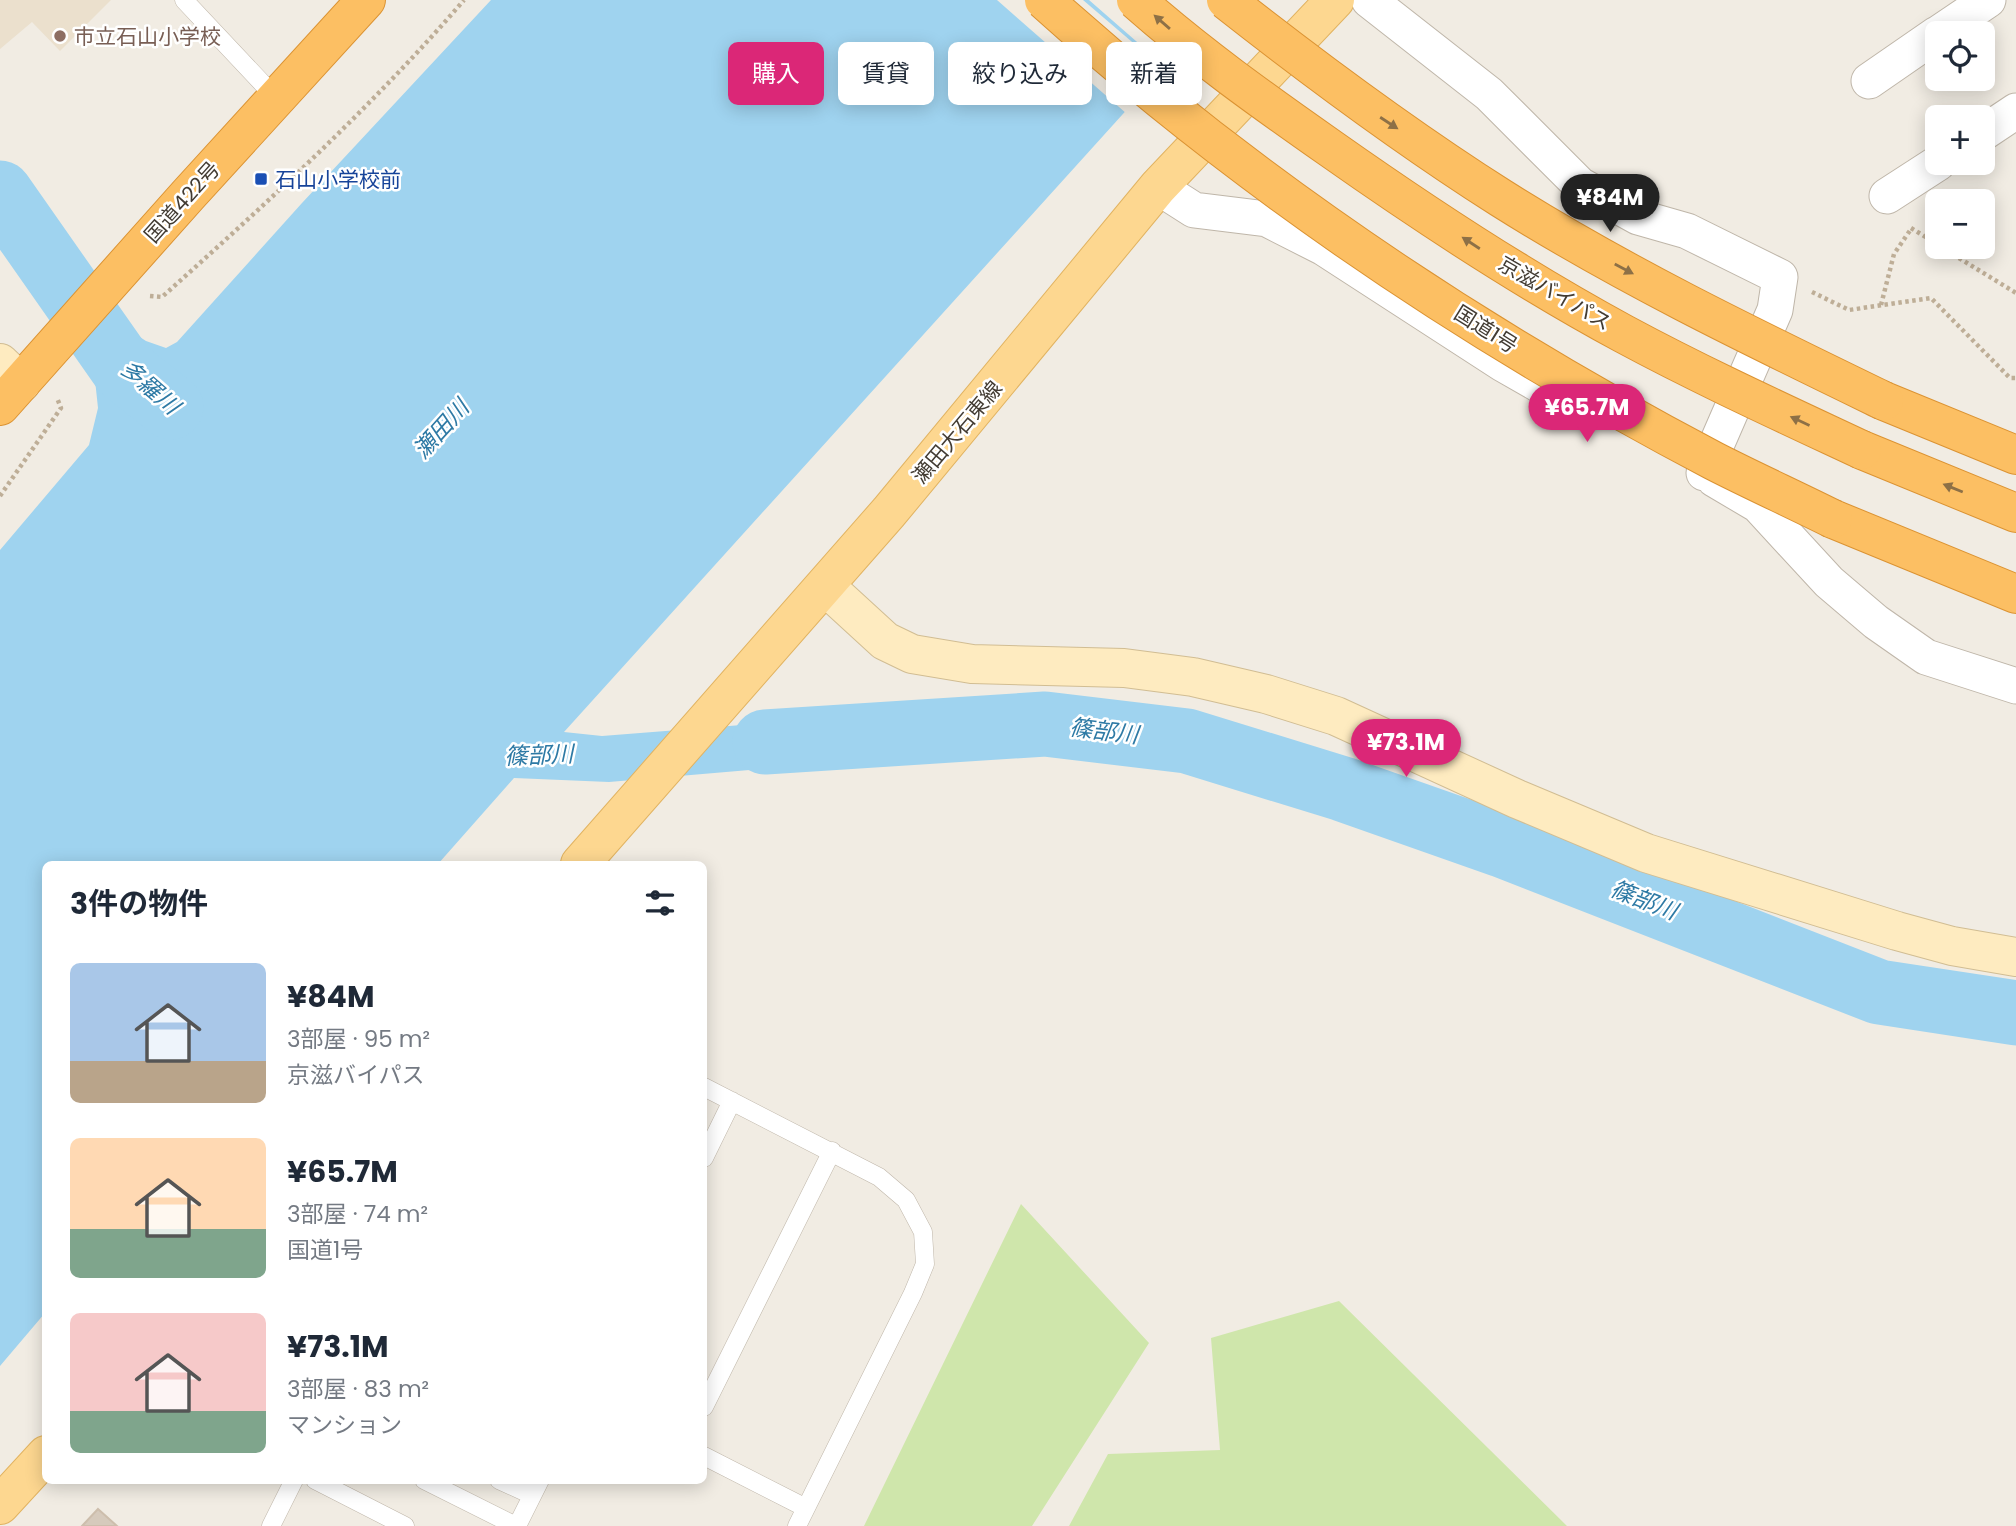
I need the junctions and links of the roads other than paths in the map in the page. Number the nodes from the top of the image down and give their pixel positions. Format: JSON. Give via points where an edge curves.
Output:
{"nodes":[{"id":1,"x":184,"y":0,"type":"edge"},
{"id":2,"x":366,"y":0,"type":"edge"},
{"id":3,"x":1044,"y":0,"type":"edge"},
{"id":4,"x":1136,"y":0,"type":"edge"},
{"id":5,"x":1226,"y":0,"type":"edge"},
{"id":6,"x":1335,"y":0,"type":"edge"},
{"id":7,"x":1369,"y":0,"type":"edge"},
{"id":8,"x":1988,"y":0,"type":"edge"},
{"id":9,"x":1957,"y":21,"type":"edge"},
{"id":10,"x":1925,"y":43,"type":"edge"},
{"id":11,"x":1869,"y":81,"type":"dead end"},
{"id":12,"x":277,"y":99,"type":"junction"},
{"id":13,"x":2016,"y":111,"type":"edge"},
{"id":14,"x":1995,"y":125,"type":"edge"},
{"id":15,"x":1925,"y":171,"type":"edge"},
{"id":16,"x":1158,"y":187,"type":"junction"},
{"id":17,"x":1887,"y":196,"type":"dead end"},
{"id":18,"x":7,"y":384,"type":"edge"},
{"id":19,"x":2016,"y":455,"type":"edge"},
{"id":20,"x":1704,"y":473,"type":"junction"},
{"id":21,"x":2016,"y":513,"type":"edge"},
{"id":22,"x":825,"y":586,"type":"junction"},
{"id":23,"x":2016,"y":594,"type":"edge"},
{"id":24,"x":2016,"y":686,"type":"edge"},
{"id":25,"x":583,"y":861,"type":"edge"},
{"id":26,"x":2016,"y":957,"type":"edge"},
{"id":27,"x":707,"y":1088,"type":"edge"},
{"id":28,"x":732,"y":1101,"type":"junction"},
{"id":29,"x":832,"y":1151,"type":"junction"},
{"id":30,"x":707,"y":1152,"type":"edge"},
{"id":31,"x":707,"y":1401,"type":"edge"},
{"id":32,"x":707,"y":1458,"type":"edge"},
{"id":33,"x":42,"y":1459,"type":"edge"},
{"id":34,"x":292,"y":1484,"type":"edge"},
{"id":35,"x":323,"y":1484,"type":"edge"},
{"id":36,"x":432,"y":1484,"type":"edge"},
{"id":37,"x":518,"y":1484,"type":"edge"},
{"id":38,"x":536,"y":1488,"type":"edge"},
{"id":39,"x":0,"y":1505,"type":"edge"},
{"id":40,"x":806,"y":1508,"type":"junction"},
{"id":41,"x":271,"y":1526,"type":"edge"},
{"id":42,"x":405,"y":1526,"type":"edge"},
{"id":43,"x":516,"y":1526,"type":"edge"},
{"id":44,"x":797,"y":1526,"type":"edge"}],
"edges":[{"from":1,"to":12,"type":"lane"},
{"from":2,"to":12,"type":"highway","name":"国道422号"},
{"from":3,"to":23,"type":"highway","name":"国道1号","bridge":true,"via":[[1228,152],[1392,269],[1521,351],[1715,461],[1833,519]]},
{"from":21,"to":4,"type":"highway","name":"京滋バイパス","one_way":true,"bridge":true,"via":[[1862,450],[1698,372],[1527,280],[1285,116]]},
{"from":5,"to":19,"type":"highway","one_way":true,"bridge":true,"via":[[1377,116],[1503,199],[1616,265],[1884,401]]},
{"from":6,"to":16,"type":"main road","name":"瀬田大石東線"},
{"from":7,"to":20,"type":"street","via":[[1489,94],[1580,185],[1638,217],[1687,231],[1780,277],[1775,310]]},
{"from":8,"to":9,"type":"street"},
{"from":10,"to":11,"type":"street"},
{"from":12,"to":18,"type":"highway","name":"国道422号","via":[[60,339]]},
{"from":13,"to":14,"type":"street"},
{"from":15,"to":17,"type":"street"},
{"from":16,"to":20,"type":"street","via":[[1194,210],[1267,219],[1324,248],[1503,364]]},
{"from":16,"to":22,"type":"main road","name":"瀬田大石東線"},
{"from":20,"to":24,"type":"street","via":[[1758,505],[1829,582],[1926,657]]},
{"from":22,"to":25,"type":"main road","name":"瀬田大石東線"},
{"from":22,"to":26,"type":"street","via":[[885,641],[912,654],[972,664],[1124,668],[1193,677],[1266,694],[1336,716],[1646,853],[1897,931]]},
{"from":27,"to":28,"type":"lane"},
{"from":28,"to":29,"type":"lane"},
{"from":28,"to":30,"type":"lane"},
{"from":29,"to":31,"type":"lane"},
{"from":29,"to":40,"type":"lane","via":[[879,1177],[906,1200],[923,1232],[925,1264]]},
{"from":32,"to":40,"type":"lane"},
{"from":33,"to":39,"type":"main road"},
{"from":34,"to":41,"type":"lane"},
{"from":35,"to":42,"type":"lane"},
{"from":36,"to":43,"type":"lane"},
{"from":37,"to":38,"type":"lane"},
{"from":38,"to":43,"type":"lane"},
{"from":40,"to":44,"type":"lane"}]}
